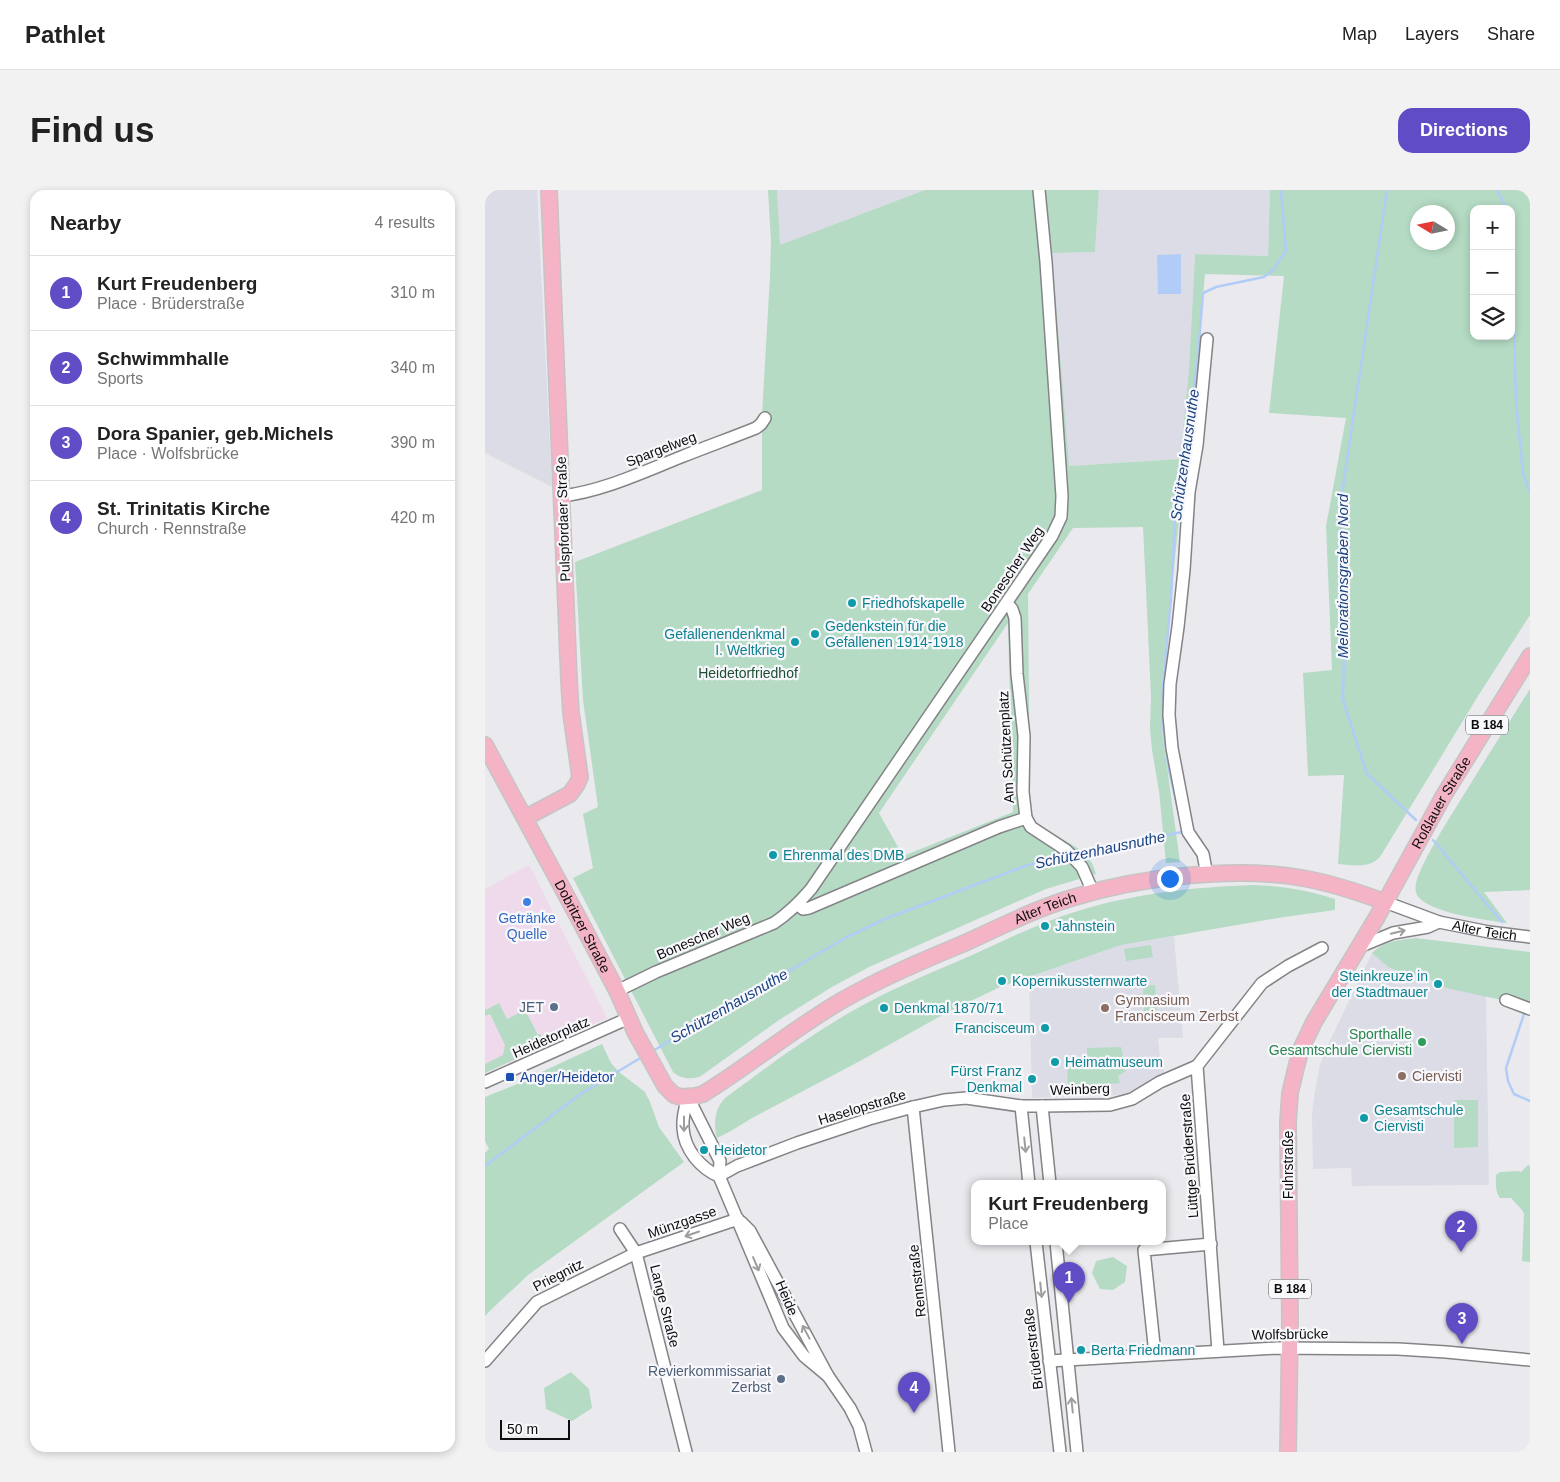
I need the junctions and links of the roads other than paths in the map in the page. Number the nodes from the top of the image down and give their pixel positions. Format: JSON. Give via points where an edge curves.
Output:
{"nodes":[{"id":1,"x":549,"y":190,"type":"edge"},
{"id":2,"x":1039,"y":190,"type":"edge"},
{"id":3,"x":1207,"y":339,"type":"dead end"},
{"id":4,"x":765,"y":418,"type":"dead end"},
{"id":5,"x":562,"y":496,"type":"junction"},
{"id":6,"x":1007,"y":603,"type":"junction"},
{"id":7,"x":1530,"y":656,"type":"edge"},
{"id":8,"x":485,"y":745,"type":"edge"},
{"id":9,"x":525,"y":818,"type":"junction"},
{"id":10,"x":1026,"y":818,"type":"junction"},
{"id":11,"x":1207,"y":875,"type":"junction"},
{"id":12,"x":1093,"y":892,"type":"junction"},
{"id":13,"x":1385,"y":902,"type":"junction"},
{"id":14,"x":798,"y":905,"type":"junction"},
{"id":15,"x":1439,"y":922,"type":"junction"},
{"id":16,"x":1530,"y":937,"type":"edge"},
{"id":17,"x":1359,"y":947,"type":"junction"},
{"id":18,"x":1323,"y":948,"type":"dead end"},
{"id":19,"x":617,"y":991,"type":"junction"},
{"id":20,"x":1506,"y":1000,"type":"dead end"},
{"id":21,"x":1525,"y":1007,"type":"edge"},
{"id":22,"x":632,"y":1025,"type":"junction"},
{"id":23,"x":1197,"y":1066,"type":"junction"},
{"id":24,"x":485,"y":1082,"type":"edge"},
{"id":25,"x":688,"y":1097,"type":"junction"},
{"id":26,"x":1021,"y":1106,"type":"junction"},
{"id":27,"x":1042,"y":1106,"type":"junction"},
{"id":28,"x":913,"y":1107,"type":"junction"},
{"id":29,"x":719,"y":1176,"type":"junction"},
{"id":30,"x":1029,"y":1180,"type":"edge"},
{"id":31,"x":1050,"y":1180,"type":"edge"},
{"id":32,"x":738,"y":1219,"type":"junction"},
{"id":33,"x":620,"y":1229,"type":"dead end"},
{"id":34,"x":1211,"y":1244,"type":"junction"},
{"id":35,"x":1036,"y":1245,"type":"edge"},
{"id":36,"x":1055,"y":1245,"type":"edge"},
{"id":37,"x":636,"y":1253,"type":"junction"},
{"id":38,"x":1290,"y":1348,"type":"junction"},
{"id":39,"x":1218,"y":1351,"type":"junction"},
{"id":40,"x":1155,"y":1354,"type":"junction"},
{"id":41,"x":1067,"y":1359,"type":"junction"},
{"id":42,"x":1530,"y":1360,"type":"edge"},
{"id":43,"x":485,"y":1361,"type":"edge"},
{"id":44,"x":1049,"y":1361,"type":"junction"},
{"id":45,"x":828,"y":1376,"type":"junction"},
{"id":46,"x":686,"y":1452,"type":"edge"},
{"id":47,"x":866,"y":1452,"type":"edge"},
{"id":48,"x":949,"y":1452,"type":"edge"},
{"id":49,"x":1060,"y":1452,"type":"edge"},
{"id":50,"x":1077,"y":1452,"type":"edge"},
{"id":51,"x":1288,"y":1452,"type":"edge"}],
"edges":[{"from":1,"to":5,"type":"main road","name":"Pulspfordaer Straße"},
{"from":2,"to":6,"type":"street","name":"Bonescher Weg","via":[[1062,505],[1053,536]]},
{"from":3,"to":11,"type":"street","via":[[1189,492],[1169,715],[1171,748],[1188,832],[1203,854]]},
{"from":4,"to":5,"type":"street","name":"Spargelweg","via":[[756,428],[648,470],[611,484]]},
{"from":5,"to":9,"type":"main road","name":"Pulspfordaer Straße","via":[[569,680],[579,777],[570,794]]},
{"from":6,"to":10,"type":"street","name":"Am Schützenplatz","via":[[1015,618],[1024,736]]},
{"from":6,"to":14,"type":"street","name":"Bonescher Weg"},
{"from":7,"to":13,"type":"main road","name":"Roßlauer Straße","number":"B 184","via":[[1444,795]]},
{"from":8,"to":9,"type":"main road","name":"Dobritzer Straße"},
{"from":9,"to":19,"type":"main road","name":"Dobritzer Straße"},
{"from":10,"to":12,"type":"street","name":"Am Schützenplatz","via":[[1031,827],[1066,850],[1078,863]]},
{"from":10,"to":14,"type":"street","via":[[809,908],[803,909]]},
{"from":11,"to":12,"type":"main road","name":"Alter Teich","via":[[1156,880]]},
{"from":11,"to":13,"type":"main road","name":"Alter Teich","via":[[1261,874],[1302,878],[1344,887]]},
{"from":12,"to":25,"type":"main road","name":"Alter Teich","via":[[1043,908],[876,982],[788,1035],[703,1094]]},
{"from":13,"to":15,"type":"street","name":"Alter Teich"},
{"from":13,"to":17,"type":"main road","name":"Fuhrstraße","number":"B 184"},
{"from":14,"to":19,"type":"street","name":"Bonescher Weg","via":[[774,922]]},
{"from":15,"to":16,"type":"street","name":"Alter Teich"},
{"from":17,"to":15,"type":"street","name":"Alter Teich","one_way":true,"via":[[1393,933],[1428,928]]},
{"from":17,"to":38,"type":"main road","name":"Fuhrstraße","number":"B 184","via":[[1307,1036],[1290,1093]]},
{"from":18,"to":23,"type":"street","name":"Weinberg","via":[[1262,983]]},
{"from":19,"to":22,"type":"main road","name":"Dobritzer Straße"},
{"from":20,"to":21,"type":"street"},
{"from":22,"to":24,"type":"street","name":"Heidetorplatz"},
{"from":22,"to":25,"type":"main road","name":"Dobritzer Straße","via":[[668,1090]]},
{"from":23,"to":27,"type":"street","name":"Weinberg","via":[[1132,1099],[1110,1105]]},
{"from":23,"to":34,"type":"street","name":"Lüttge Brüderstraße"},
{"from":25,"to":29,"type":"street","name":"Heide","via":[[720,1161]]},
{"from":25,"to":29,"type":"street","one_way":true,"via":[[683,1129],[686,1142],[693,1156]]},
{"from":26,"to":27,"type":"street","name":"Weinberg"},
{"from":26,"to":28,"type":"street","name":"Haselopstraße","via":[[955,1098]]},
{"from":26,"to":30,"type":"street","one_way":true},
{"from":27,"to":31,"type":"street"},
{"from":28,"to":29,"type":"street","name":"Haselopstraße","via":[[797,1143]]},
{"from":28,"to":48,"type":"street","name":"Rennstraße"},
{"from":29,"to":32,"type":"street","name":"Heide"},
{"from":32,"to":37,"type":"street","name":"Münzgasse","one_way":true},
{"from":45,"to":32,"type":"street","name":"Heide","one_way":true,"via":[[750,1231]]},
{"from":32,"to":45,"type":"street","name":"Heide","one_way":true,"via":[[783,1328],[804,1356]]},
{"from":33,"to":37,"type":"street","name":"Lange Straße"},
{"from":34,"to":39,"type":"street","name":"Lüttge Brüderstraße"},
{"from":34,"to":40,"type":"street","via":[[1145,1250]]},
{"from":35,"to":44,"type":"street","name":"Brüderstraße","one_way":true},
{"from":36,"to":41,"type":"street"},
{"from":37,"to":43,"type":"street","name":"Priegnitz","via":[[537,1302]]},
{"from":37,"to":46,"type":"street","name":"Lange Straße"},
{"from":38,"to":39,"type":"street","name":"Wolfsbrücke"},
{"from":38,"to":42,"type":"street","name":"Wolfsbrücke","via":[[1398,1349]]},
{"from":38,"to":51,"type":"main road","name":"Fuhrstraße","number":"B 184"},
{"from":39,"to":40,"type":"street","name":"Wolfsbrücke"},
{"from":40,"to":41,"type":"street","name":"Wolfsbrücke"},
{"from":41,"to":44,"type":"street","name":"Wolfsbrücke"},
{"from":50,"to":41,"type":"street","one_way":true},
{"from":44,"to":49,"type":"street","name":"Brüderstraße"},
{"from":45,"to":47,"type":"street","name":"Heide","via":[[853,1414]]}]}
